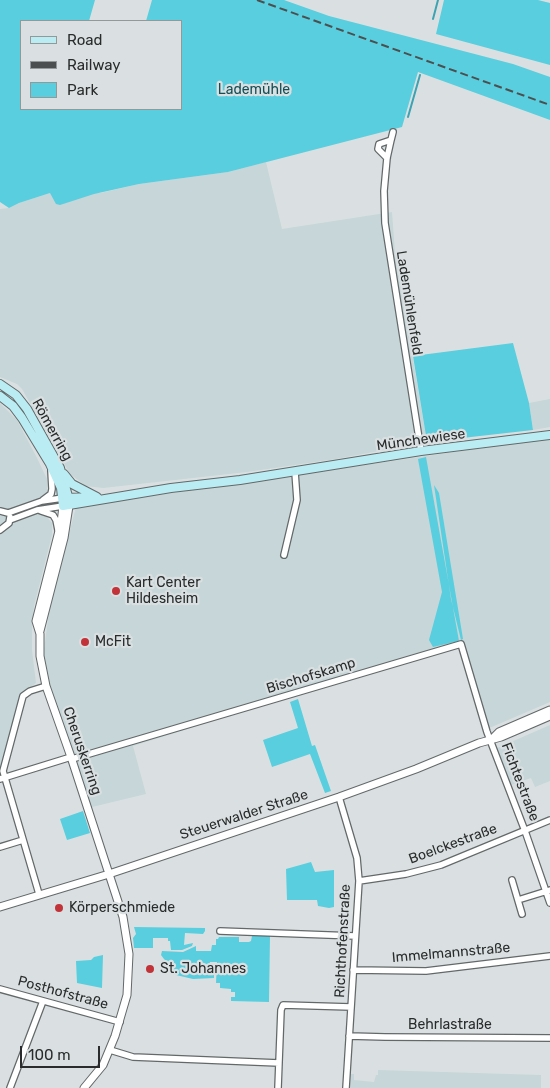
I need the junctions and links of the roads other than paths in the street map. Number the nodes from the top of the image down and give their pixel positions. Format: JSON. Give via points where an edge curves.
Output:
{"nodes":[{"id":1,"x":393,"y":132,"type":"dead end"},
{"id":2,"x":391,"y":140,"type":"junction"},
{"id":3,"x":387,"y":158,"type":"junction"},
{"id":4,"x":0,"y":384,"type":"edge"},
{"id":5,"x":0,"y":396,"type":"edge"},
{"id":6,"x":550,"y":435,"type":"edge"},
{"id":7,"x":421,"y":451,"type":"junction"},
{"id":8,"x":50,"y":464,"type":"junction"},
{"id":9,"x":60,"y":468,"type":"junction"},
{"id":10,"x":295,"y":472,"type":"junction"},
{"id":11,"x":97,"y":497,"type":"junction"},
{"id":12,"x":107,"y":498,"type":"junction"},
{"id":13,"x":42,"y":501,"type":"junction"},
{"id":14,"x":66,"y":502,"type":"junction"},
{"id":15,"x":0,"y":510,"type":"edge"},
{"id":16,"x":37,"y":510,"type":"junction"},
{"id":17,"x":9,"y":516,"type":"junction"},
{"id":18,"x":0,"y":530,"type":"edge"},
{"id":19,"x":58,"y":532,"type":"junction"},
{"id":20,"x":284,"y":556,"type":"dead end"},
{"id":21,"x":40,"y":634,"type":"junction"},
{"id":22,"x":46,"y":686,"type":"junction"},
{"id":23,"x":550,"y":710,"type":"edge"},
{"id":24,"x":550,"y":716,"type":"edge"},
{"id":25,"x":492,"y":739,"type":"junction"},
{"id":26,"x":72,"y":758,"type":"junction"},
{"id":27,"x":3,"y":778,"type":"edge"},
{"id":28,"x":339,"y":797,"type":"junction"},
{"id":29,"x":550,"y":820,"type":"edge"},
{"id":30,"x":525,"y":831,"type":"junction"},
{"id":31,"x":23,"y":840,"type":"junction"},
{"id":32,"x":0,"y":847,"type":"edge"},
{"id":33,"x":109,"y":874,"type":"junction"},
{"id":34,"x":512,"y":880,"type":"dead end"},
{"id":35,"x":359,"y":881,"type":"junction"},
{"id":36,"x":549,"y":891,"type":"edge"},
{"id":37,"x":40,"y":894,"type":"junction"},
{"id":38,"x":518,"y":900,"type":"junction"},
{"id":39,"x":550,"y":903,"type":"edge"},
{"id":40,"x":0,"y":906,"type":"edge"},
{"id":41,"x":522,"y":914,"type":"dead end"},
{"id":42,"x":220,"y":931,"type":"dead end"},
{"id":43,"x":355,"y":936,"type":"junction"},
{"id":44,"x":550,"y":956,"type":"edge"},
{"id":45,"x":353,"y":970,"type":"junction"},
{"id":46,"x":0,"y":989,"type":"edge"},
{"id":47,"x":44,"y":1001,"type":"junction"},
{"id":48,"x":351,"y":1007,"type":"junction"},
{"id":49,"x":120,"y":1022,"type":"junction"},
{"id":50,"x":349,"y":1036,"type":"junction"},
{"id":51,"x":550,"y":1038,"type":"edge"},
{"id":52,"x":110,"y":1050,"type":"junction"},
{"id":53,"x":279,"y":1063,"type":"junction"},
{"id":54,"x":10,"y":1088,"type":"edge"},
{"id":55,"x":84,"y":1088,"type":"edge"},
{"id":56,"x":278,"y":1088,"type":"edge"},
{"id":57,"x":346,"y":1088,"type":"edge"}],
"edges":[{"from":1,"to":2,"type":"street"},
{"from":2,"to":3,"type":"street","name":"Lademühlenfeld"},
{"from":2,"to":3,"type":"street","name":"Lademühlenfeld","via":[[379,144],[378,149]]},
{"from":3,"to":7,"type":"street","name":"Lademühlenfeld","via":[[385,223]]},
{"from":4,"to":9,"type":"main road","name":"Römerring","via":[[22,401]]},
{"from":5,"to":8,"type":"main road","name":"Römerring","via":[[22,418]]},
{"from":6,"to":7,"type":"main road","name":"Münchewiese"},
{"from":7,"to":10,"type":"main road","name":"Münchewiese"},
{"from":8,"to":13,"type":"street","via":[[52,489]]},
{"from":8,"to":14,"type":"main road","name":"Römerring"},
{"from":9,"to":11,"type":"main road","name":"Münchewiese","via":[[72,484]]},
{"from":9,"to":14,"type":"main road","name":"Römerring","via":[[66,486]]},
{"from":10,"to":12,"type":"main road","name":"Münchewiese"},
{"from":10,"to":20,"type":"street","via":[[297,500]]},
{"from":11,"to":12,"type":"main road","name":"Münchewiese"},
{"from":11,"to":14,"type":"main road","name":"Münchewiese"},
{"from":12,"to":14,"type":"main road","name":"Münchewiese","via":[[93,502]]},
{"from":13,"to":14,"type":"street"},
{"from":13,"to":17,"type":"street"},
{"from":14,"to":16,"type":"street"},
{"from":14,"to":19,"type":"street","name":"Cheruskerring"},
{"from":14,"to":21,"type":"street","name":"Cheruskerring","via":[[64,538]]},
{"from":15,"to":17,"type":"street"},
{"from":16,"to":17,"type":"street"},
{"from":16,"to":19,"type":"street","via":[[52,515]]},
{"from":17,"to":18,"type":"street","via":[[6,526]]},
{"from":19,"to":21,"type":"street","name":"Cheruskerring","via":[[36,620]]},
{"from":21,"to":22,"type":"street","name":"Cheruskerring","via":[[40,656]]},
{"from":22,"to":26,"type":"street","name":"Cheruskerring"},
{"from":22,"to":27,"type":"street","via":[[23,696]]},
{"from":23,"to":25,"type":"street","name":"Steuerwalder Straße","via":[[499,732]]},
{"from":24,"to":25,"type":"street","name":"Steuerwalder Straße"},
{"from":25,"to":26,"type":"street","name":"Bischofskamp","via":[[461,644]]},
{"from":25,"to":28,"type":"street","name":"Steuerwalder Straße"},
{"from":25,"to":30,"type":"street","name":"Fichtestraße"},
{"from":26,"to":27,"type":"street","name":"Bischofskamp"},
{"from":26,"to":33,"type":"street","name":"Cheruskerring"},
{"from":27,"to":31,"type":"street"},
{"from":28,"to":33,"type":"street","name":"Steuerwalder Straße"},
{"from":28,"to":35,"type":"street","name":"Richthofenstraße","via":[[357,858]]},
{"from":29,"to":30,"type":"street","name":"Boelckestraße"},
{"from":30,"to":35,"type":"street","name":"Boelckestraße","via":[[425,870]]},
{"from":30,"to":36,"type":"street","name":"Fichtestraße"},
{"from":31,"to":32,"type":"street"},
{"from":31,"to":37,"type":"street"},
{"from":33,"to":37,"type":"street","name":"Steuerwalder Straße"},
{"from":33,"to":49,"type":"street","name":"Cheruskerring","via":[[126,927],[129,954],[127,995]]},
{"from":34,"to":38,"type":"street"},
{"from":35,"to":43,"type":"street","name":"Richthofenstraße"},
{"from":36,"to":38,"type":"street"},
{"from":36,"to":39,"type":"street","name":"Fichtestraße"},
{"from":37,"to":40,"type":"street","name":"Steuerwalder Straße"},
{"from":38,"to":41,"type":"street"},
{"from":42,"to":43,"type":"street"},
{"from":43,"to":45,"type":"street","name":"Richthofenstraße"},
{"from":44,"to":45,"type":"street","name":"Immelmannstraße","via":[[426,970]]},
{"from":45,"to":48,"type":"street","name":"Richthofenstraße"},
{"from":46,"to":47,"type":"street","name":"Posthofstraße"},
{"from":47,"to":49,"type":"street","name":"Posthofstraße"},
{"from":47,"to":54,"type":"street"},
{"from":48,"to":50,"type":"street","name":"Richthofenstraße"},
{"from":48,"to":53,"type":"street","via":[[283,1005]]},
{"from":49,"to":52,"type":"street","name":"Cheruskerring"},
{"from":50,"to":51,"type":"street","name":"Behrlastraße"},
{"from":50,"to":57,"type":"street","name":"Richthofenstraße"},
{"from":52,"to":53,"type":"street","via":[[133,1057]]},
{"from":52,"to":55,"type":"street","name":"Cheruskerring","via":[[98,1072]]},
{"from":53,"to":56,"type":"street"}]}
